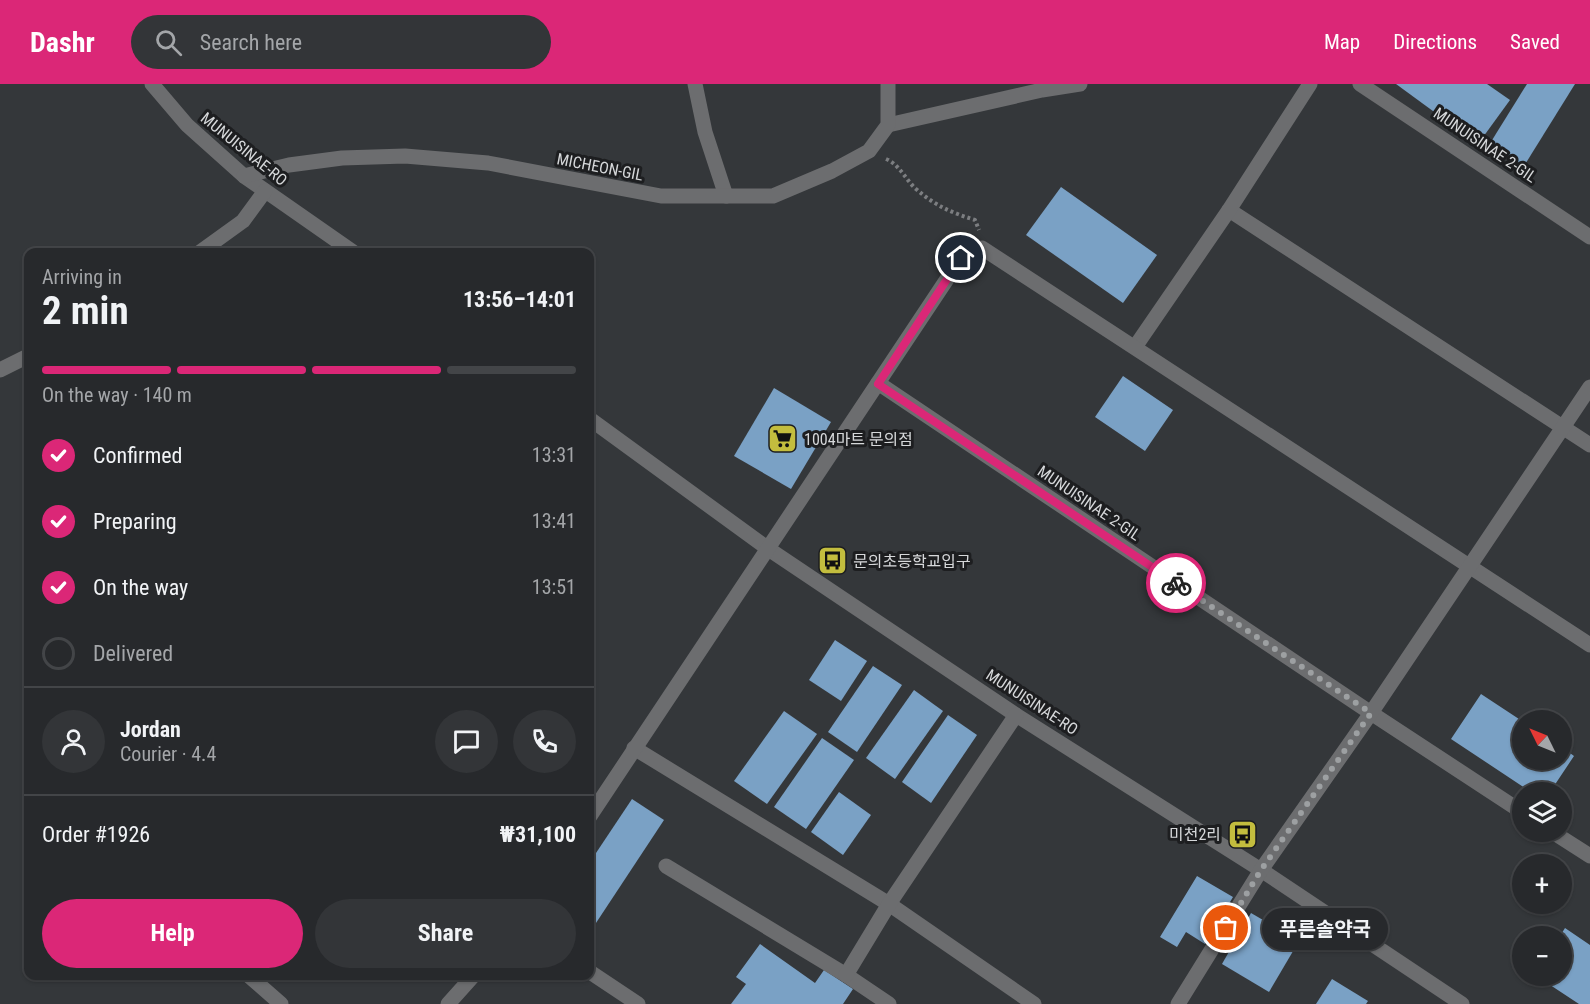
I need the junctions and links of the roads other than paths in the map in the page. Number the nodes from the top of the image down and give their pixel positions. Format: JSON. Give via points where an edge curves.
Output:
{"nodes":[{"id":1,"x":152,"y":84,"type":"edge"},
{"id":2,"x":695,"y":84,"type":"edge"},
{"id":3,"x":888,"y":84,"type":"edge"},
{"id":4,"x":1080,"y":84,"type":"edge"},
{"id":5,"x":1310,"y":84,"type":"edge"},
{"id":6,"x":1360,"y":84,"type":"edge"},
{"id":7,"x":888,"y":125,"type":"junction"},
{"id":8,"x":244,"y":176,"type":"junction"},
{"id":9,"x":266,"y":191,"type":"junction"},
{"id":10,"x":726,"y":196,"type":"junction"},
{"id":11,"x":1229,"y":210,"type":"junction"},
{"id":12,"x":1590,"y":237,"type":"edge"},
{"id":13,"x":206,"y":248,"type":"edge"},
{"id":14,"x":347,"y":248,"type":"edge"},
{"id":15,"x":1135,"y":347,"type":"junction"},
{"id":16,"x":24,"y":358,"type":"edge"},
{"id":17,"x":0,"y":370,"type":"edge"},
{"id":18,"x":878,"y":384,"type":"junction"},
{"id":19,"x":1590,"y":387,"type":"edge"},
{"id":20,"x":594,"y":421,"type":"edge"},
{"id":21,"x":1564,"y":427,"type":"junction"},
{"id":22,"x":1590,"y":445,"type":"edge"},
{"id":23,"x":767,"y":548,"type":"junction"},
{"id":24,"x":1469,"y":565,"type":"junction"},
{"id":25,"x":1590,"y":645,"type":"edge"},
{"id":26,"x":1371,"y":713,"type":"junction"},
{"id":27,"x":1017,"y":715,"type":"junction"},
{"id":28,"x":634,"y":748,"type":"junction"},
{"id":29,"x":1512,"y":805,"type":"edge"},
{"id":30,"x":594,"y":810,"type":"edge"},
{"id":31,"x":1568,"y":842,"type":"edge"},
{"id":32,"x":1590,"y":856,"type":"edge"},
{"id":33,"x":666,"y":866,"type":"dead end"},
{"id":34,"x":1261,"y":870,"type":"junction"},
{"id":35,"x":889,"y":904,"type":"junction"},
{"id":36,"x":594,"y":975,"type":"edge"},
{"id":37,"x":846,"y":975,"type":"junction"},
{"id":38,"x":254,"y":980,"type":"edge"},
{"id":39,"x":470,"y":980,"type":"edge"},
{"id":40,"x":281,"y":1004,"type":"edge"},
{"id":41,"x":448,"y":1004,"type":"edge"},
{"id":42,"x":638,"y":1004,"type":"edge"},
{"id":43,"x":889,"y":1004,"type":"edge"},
{"id":44,"x":1034,"y":1004,"type":"edge"},
{"id":45,"x":1178,"y":1004,"type":"edge"},
{"id":46,"x":1462,"y":1004,"type":"edge"}],
"edges":[{"from":1,"to":8,"type":"street","name":"MUNUISINAE-RO","via":[[187,125]]},
{"from":2,"to":10,"type":"street","via":[[705,132]]},
{"from":3,"to":7,"type":"street"},
{"from":4,"to":7,"type":"street"},
{"from":5,"to":11,"type":"street"},
{"from":6,"to":12,"type":"street","name":"MUNUISINAE 2-GIL"},
{"from":7,"to":10,"type":"street","name":"MICHEON-GIL","via":[[869,151],[832,171],[773,196]]},
{"from":8,"to":9,"type":"street","name":"MUNUISINAE-RO"},
{"from":8,"to":10,"type":"street","name":"MICHEON-GIL","via":[[342,158],[405,156],[488,163],[661,196]]},
{"from":9,"to":13,"type":"street","via":[[243,222]]},
{"from":9,"to":14,"type":"street","name":"MUNUISINAE-RO"},
{"from":11,"to":15,"type":"street"},
{"from":11,"to":21,"type":"street"},
{"from":15,"to":18,"type":"street","via":[[982,248],[961,258]]},
{"from":15,"to":24,"type":"street"},
{"from":16,"to":17,"type":"street"},
{"from":18,"to":23,"type":"street"},
{"from":18,"to":26,"type":"street","name":"MUNUISINAE 2-GIL"},
{"from":19,"to":21,"type":"street"},
{"from":20,"to":23,"type":"street","name":"MUNUISINAE-RO"},
{"from":21,"to":22,"type":"street"},
{"from":21,"to":24,"type":"street"},
{"from":23,"to":27,"type":"street","name":"MUNUISINAE-RO"},
{"from":23,"to":28,"type":"street"},
{"from":24,"to":25,"type":"street"},
{"from":24,"to":26,"type":"street"},
{"from":26,"to":29,"type":"street","name":"MUNUISINAE 2-GIL"},
{"from":26,"to":34,"type":"street"},
{"from":27,"to":34,"type":"street","name":"MUNUISINAE-RO"},
{"from":27,"to":35,"type":"street"},
{"from":28,"to":30,"type":"street"},
{"from":28,"to":35,"type":"street"},
{"from":31,"to":32,"type":"street"},
{"from":33,"to":37,"type":"street"},
{"from":34,"to":45,"type":"street"},
{"from":34,"to":46,"type":"street","name":"MUNUISINAE-RO"},
{"from":35,"to":37,"type":"street"},
{"from":35,"to":44,"type":"street"},
{"from":36,"to":42,"type":"street"},
{"from":37,"to":43,"type":"street"},
{"from":38,"to":40,"type":"street"},
{"from":39,"to":41,"type":"street"}]}
